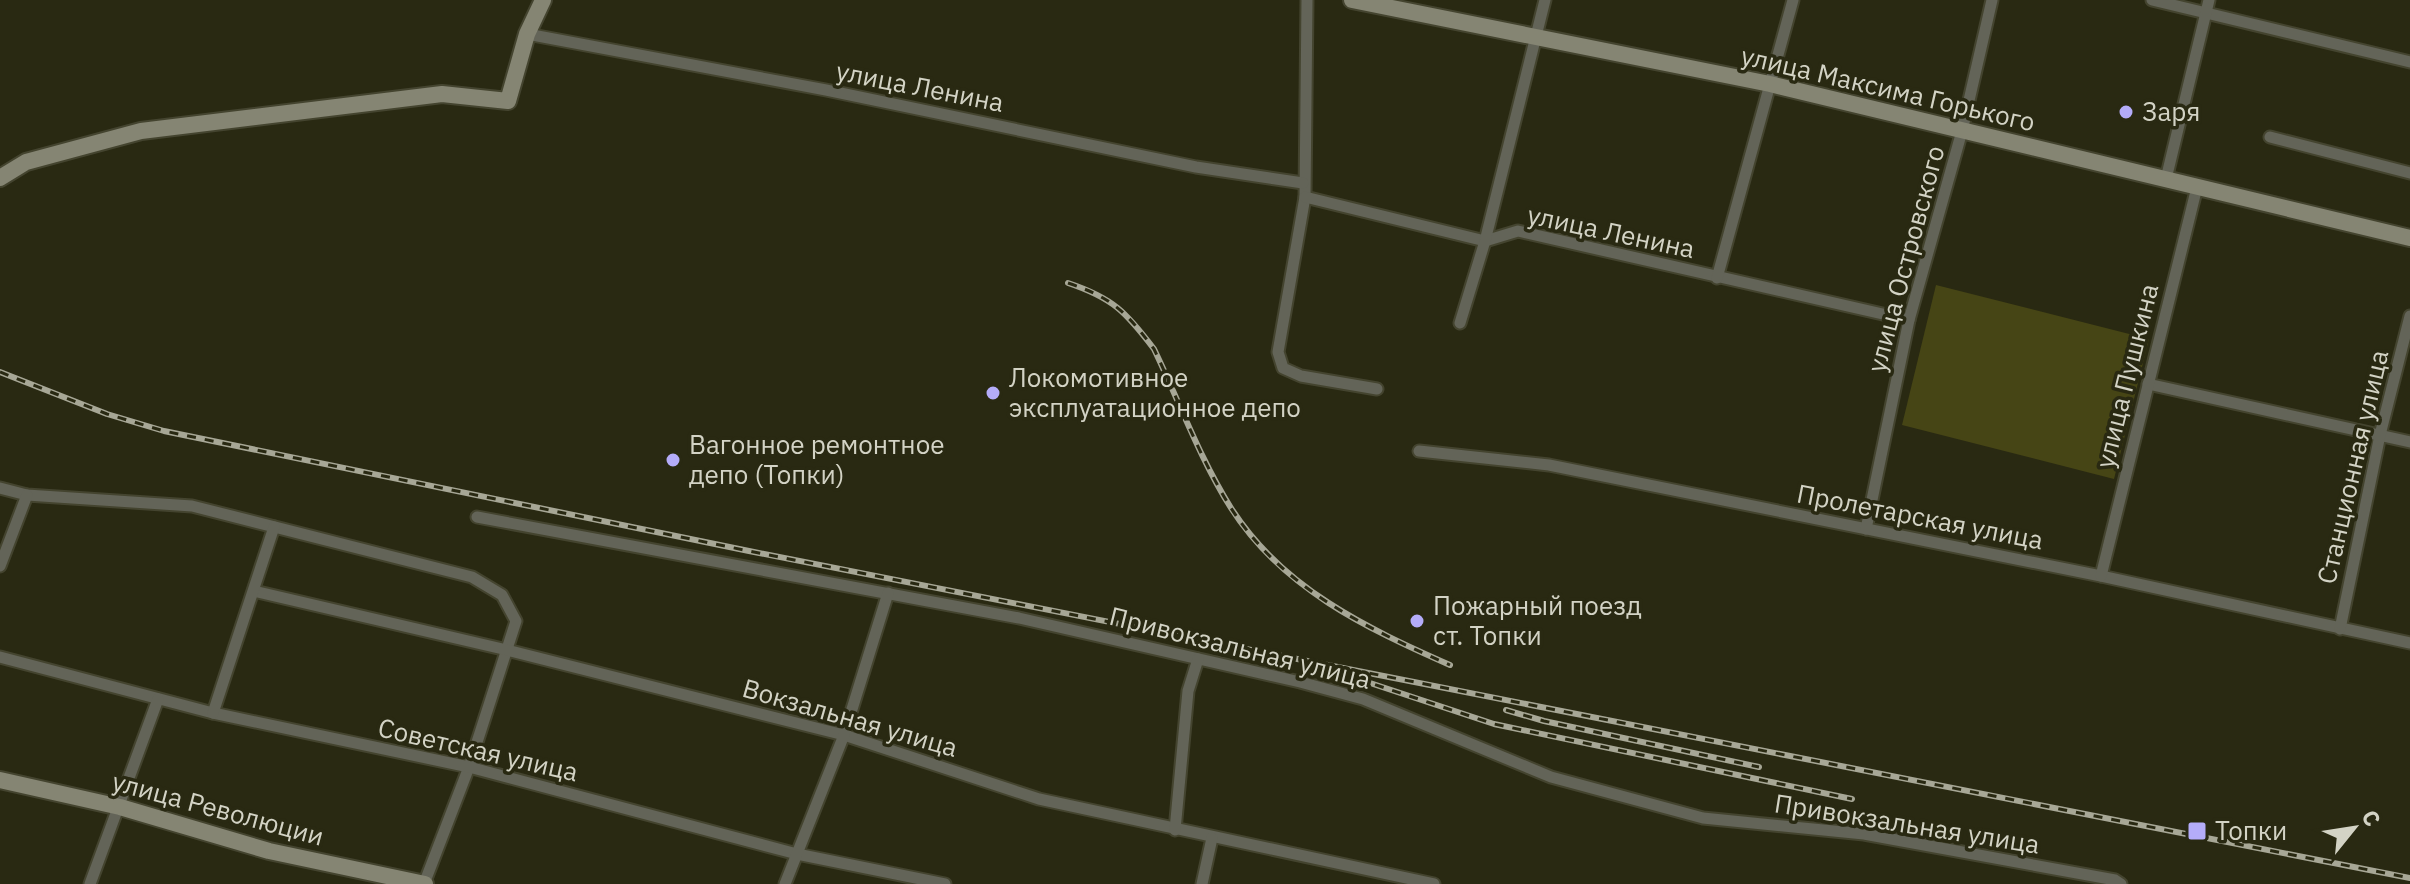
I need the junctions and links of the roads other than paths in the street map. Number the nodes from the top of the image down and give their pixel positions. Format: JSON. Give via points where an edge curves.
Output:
{"nodes":[{"id":1,"x":543,"y":0,"type":"edge"},
{"id":2,"x":1307,"y":0,"type":"edge"},
{"id":3,"x":1352,"y":0,"type":"edge"},
{"id":4,"x":1545,"y":0,"type":"edge"},
{"id":5,"x":1793,"y":0,"type":"edge"},
{"id":6,"x":1992,"y":0,"type":"edge"},
{"id":7,"x":2152,"y":0,"type":"edge"},
{"id":8,"x":2209,"y":0,"type":"edge"},
{"id":9,"x":2206,"y":16,"type":"junction"},
{"id":10,"x":527,"y":34,"type":"junction"},
{"id":11,"x":1535,"y":38,"type":"junction"},
{"id":12,"x":2410,"y":62,"type":"edge"},
{"id":13,"x":1770,"y":84,"type":"junction"},
{"id":14,"x":1962,"y":131,"type":"junction"},
{"id":15,"x":2270,"y":137,"type":"dead end"},
{"id":16,"x":2410,"y":173,"type":"edge"},
{"id":17,"x":0,"y":178,"type":"edge"},
{"id":18,"x":2166,"y":179,"type":"junction"},
{"id":19,"x":1303,"y":183,"type":"junction"},
{"id":20,"x":2197,"y":187,"type":"junction"},
{"id":21,"x":1305,"y":197,"type":"junction"},
{"id":22,"x":2410,"y":238,"type":"edge"},
{"id":23,"x":1485,"y":241,"type":"junction"},
{"id":24,"x":1717,"y":278,"type":"junction"},
{"id":25,"x":2410,"y":316,"type":"edge"},
{"id":26,"x":1909,"y":320,"type":"junction"},
{"id":27,"x":1460,"y":323,"type":"dead end"},
{"id":28,"x":2148,"y":384,"type":"junction"},
{"id":29,"x":1377,"y":389,"type":"dead end"},
{"id":30,"x":2380,"y":435,"type":"junction"},
{"id":31,"x":2410,"y":442,"type":"edge"},
{"id":32,"x":1419,"y":451,"type":"dead end"},
{"id":33,"x":0,"y":488,"type":"edge"},
{"id":34,"x":27,"y":495,"type":"junction"},
{"id":35,"x":477,"y":517,"type":"dead end"},
{"id":36,"x":274,"y":527,"type":"junction"},
{"id":37,"x":1866,"y":529,"type":"junction"},
{"id":38,"x":0,"y":566,"type":"edge"},
{"id":39,"x":2101,"y":576,"type":"junction"},
{"id":40,"x":254,"y":591,"type":"junction"},
{"id":41,"x":888,"y":593,"type":"junction"},
{"id":42,"x":2340,"y":629,"type":"junction"},
{"id":43,"x":2410,"y":643,"type":"edge"},
{"id":44,"x":507,"y":650,"type":"junction"},
{"id":45,"x":0,"y":657,"type":"edge"},
{"id":46,"x":1198,"y":659,"type":"junction"},
{"id":47,"x":158,"y":699,"type":"junction"},
{"id":48,"x":213,"y":713,"type":"junction"},
{"id":49,"x":844,"y":735,"type":"junction"},
{"id":50,"x":469,"y":767,"type":"junction"},
{"id":51,"x":0,"y":780,"type":"edge"},
{"id":52,"x":120,"y":807,"type":"junction"},
{"id":53,"x":1175,"y":830,"type":"junction"},
{"id":54,"x":1212,"y":838,"type":"junction"},
{"id":55,"x":797,"y":854,"type":"junction"},
{"id":56,"x":90,"y":884,"type":"edge"},
{"id":57,"x":424,"y":884,"type":"edge"},
{"id":58,"x":785,"y":884,"type":"edge"},
{"id":59,"x":945,"y":884,"type":"edge"},
{"id":60,"x":1202,"y":884,"type":"edge"},
{"id":61,"x":1434,"y":884,"type":"edge"},
{"id":62,"x":2121,"y":884,"type":"edge"}],
"edges":[{"from":1,"to":10,"type":"street"},
{"from":2,"to":19,"type":"street"},
{"from":3,"to":11,"type":"street","name":"улица Максима Горького"},
{"from":4,"to":11,"type":"street"},
{"from":5,"to":13,"type":"street"},
{"from":6,"to":14,"type":"street","name":"улица Островского"},
{"from":7,"to":9,"type":"street"},
{"from":8,"to":9,"type":"street"},
{"from":9,"to":12,"type":"street"},
{"from":9,"to":18,"type":"street"},
{"from":10,"to":17,"type":"street","via":[[508,101],[442,94],[141,131],[26,162]]},
{"from":10,"to":19,"type":"street","name":"улица Ленина","via":[[1236,175]]},
{"from":11,"to":13,"type":"street","name":"улица Максима Горького"},
{"from":11,"to":23,"type":"street"},
{"from":13,"to":14,"type":"street","name":"улица Максима Горького"},
{"from":13,"to":24,"type":"street"},
{"from":14,"to":18,"type":"street","name":"улица Максима Горького"},
{"from":14,"to":26,"type":"street","name":"улица Островского"},
{"from":15,"to":16,"type":"street"},
{"from":18,"to":20,"type":"street","name":"улица Максима Горького"},
{"from":19,"to":21,"type":"street"},
{"from":20,"to":22,"type":"street","name":"улица Максима Горького"},
{"from":20,"to":28,"type":"street","name":"улица Пушкина"},
{"from":21,"to":23,"type":"street","name":"улица Ленина"},
{"from":21,"to":29,"type":"street","via":[[1280,332],[1283,368]]},
{"from":23,"to":24,"type":"street","name":"улица Ленина","via":[[1518,231]]},
{"from":23,"to":27,"type":"street"},
{"from":24,"to":26,"type":"street","name":"улица Ленина"},
{"from":25,"to":30,"type":"street","name":"Станционная улица"},
{"from":26,"to":37,"type":"street","name":"улица Островского"},
{"from":28,"to":30,"type":"street"},
{"from":28,"to":39,"type":"street","name":"улица Пушкина"},
{"from":30,"to":31,"type":"street"},
{"from":30,"to":42,"type":"street","name":"Станционная улица"},
{"from":32,"to":37,"type":"street","name":"Пролетарская улица","via":[[1549,465]]},
{"from":33,"to":34,"type":"street"},
{"from":34,"to":36,"type":"street","via":[[192,506]]},
{"from":34,"to":38,"type":"street"},
{"from":35,"to":41,"type":"street","name":"Привокзальная улица"},
{"from":36,"to":40,"type":"street"},
{"from":36,"to":44,"type":"street","via":[[472,577],[502,595],[516,621]]},
{"from":37,"to":39,"type":"street","name":"Пролетарская улица"},
{"from":39,"to":42,"type":"street","name":"Пролетарская улица"},
{"from":40,"to":44,"type":"street","name":"Вокзальная улица"},
{"from":40,"to":48,"type":"street"},
{"from":41,"to":46,"type":"street","name":"Привокзальная улица"},
{"from":41,"to":49,"type":"street"},
{"from":42,"to":43,"type":"street","name":"Пролетарская улица"},
{"from":44,"to":49,"type":"street","name":"Вокзальная улица"},
{"from":44,"to":50,"type":"street"},
{"from":45,"to":47,"type":"street","name":"Советская улица"},
{"from":46,"to":53,"type":"street","via":[[1188,691]]},
{"from":46,"to":62,"type":"street","name":"Привокзальная улица","via":[[1363,699],[1551,777],[1703,818],[1864,834]]},
{"from":47,"to":48,"type":"street","name":"Советская улица"},
{"from":47,"to":52,"type":"street"},
{"from":48,"to":50,"type":"street","name":"Советская улица"},
{"from":49,"to":53,"type":"street","name":"Вокзальная улица","via":[[1039,799]]},
{"from":49,"to":55,"type":"street"},
{"from":50,"to":55,"type":"street","name":"Советская улица"},
{"from":50,"to":57,"type":"street"},
{"from":51,"to":52,"type":"street","name":"улица Революции"},
{"from":52,"to":56,"type":"street"},
{"from":52,"to":57,"type":"street","name":"улица Революции","via":[[269,851]]},
{"from":53,"to":54,"type":"street","name":"Вокзальная улица"},
{"from":54,"to":60,"type":"street"},
{"from":54,"to":61,"type":"street","name":"Вокзальная улица"},
{"from":55,"to":58,"type":"street"},
{"from":55,"to":59,"type":"street","name":"Советская улица"}]}
